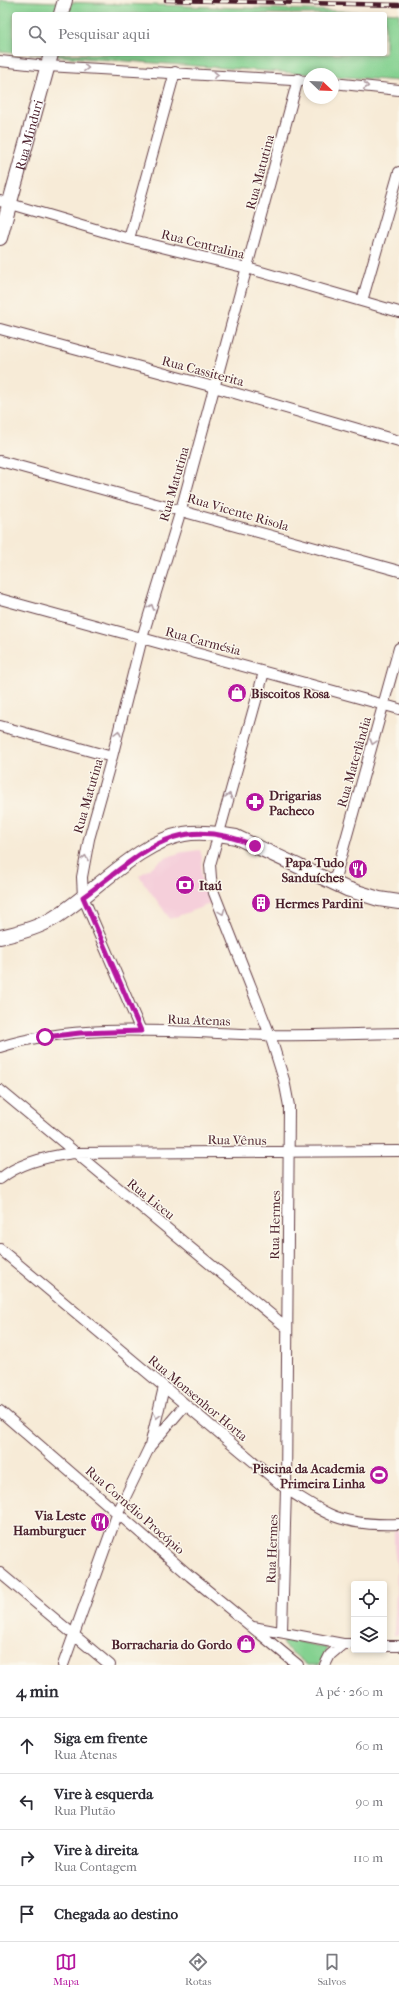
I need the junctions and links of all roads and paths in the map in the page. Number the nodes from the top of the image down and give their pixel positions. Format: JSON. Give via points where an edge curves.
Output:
{"nodes":[{"id":1,"x":65,"y":0,"type":"edge"},
{"id":2,"x":62,"y":12,"type":"edge"},
{"id":3,"x":49,"y":58,"type":"edge"},
{"id":4,"x":0,"y":61,"type":"edge"},
{"id":5,"x":175,"y":72,"type":"junction"},
{"id":6,"x":298,"y":80,"type":"junction"},
{"id":7,"x":303,"y":80,"type":"edge"},
{"id":8,"x":339,"y":84,"type":"edge"},
{"id":9,"x":399,"y":90,"type":"edge"},
{"id":10,"x":399,"y":172,"type":"edge"},
{"id":11,"x":5,"y":203,"type":"edge"},
{"id":12,"x":0,"y":238,"type":"edge"},
{"id":13,"x":129,"y":239,"type":"junction"},
{"id":14,"x":248,"y":268,"type":"junction"},
{"id":15,"x":362,"y":301,"type":"junction"},
{"id":16,"x":399,"y":312,"type":"edge"},
{"id":17,"x":0,"y":329,"type":"edge"},
{"id":18,"x":214,"y":387,"type":"junction"},
{"id":19,"x":399,"y":441,"type":"edge"},
{"id":20,"x":0,"y":461,"type":"edge"},
{"id":21,"x":181,"y":510,"type":"junction"},
{"id":22,"x":399,"y":571,"type":"edge"},
{"id":23,"x":0,"y":599,"type":"edge"},
{"id":24,"x":142,"y":638,"type":"junction"},
{"id":25,"x":399,"y":648,"type":"edge"},
{"id":26,"x":264,"y":672,"type":"junction"},
{"id":27,"x":384,"y":705,"type":"junction"},
{"id":28,"x":399,"y":709,"type":"edge"},
{"id":29,"x":0,"y":726,"type":"edge"},
{"id":30,"x":112,"y":757,"type":"junction"},
{"id":31,"x":218,"y":834,"type":"junction"},
{"id":32,"x":334,"y":882,"type":"junction"},
{"id":33,"x":83,"y":897,"type":"junction"},
{"id":34,"x":399,"y":902,"type":"edge"},
{"id":35,"x":0,"y":937,"type":"edge"},
{"id":36,"x":141,"y":1031,"type":"junction"},
{"id":37,"x":399,"y":1033,"type":"edge"},
{"id":38,"x":270,"y":1035,"type":"junction"},
{"id":39,"x":0,"y":1047,"type":"edge"},
{"id":40,"x":0,"y":1090,"type":"edge"},
{"id":41,"x":399,"y":1151,"type":"edge"},
{"id":42,"x":74,"y":1153,"type":"junction"},
{"id":43,"x":288,"y":1153,"type":"junction"},
{"id":44,"x":0,"y":1179,"type":"edge"},
{"id":45,"x":0,"y":1249,"type":"edge"},
{"id":46,"x":286,"y":1327,"type":"junction"},
{"id":47,"x":164,"y":1387,"type":"junction"},
{"id":48,"x":185,"y":1405,"type":"junction"},
{"id":49,"x":0,"y":1411,"type":"edge"},
{"id":50,"x":150,"y":1446,"type":"junction"},
{"id":51,"x":286,"y":1489,"type":"junction"},
{"id":52,"x":118,"y":1512,"type":"junction"},
{"id":53,"x":399,"y":1524,"type":"edge"},
{"id":54,"x":0,"y":1573,"type":"edge"},
{"id":55,"x":253,"y":1627,"type":"junction"},
{"id":56,"x":282,"y":1631,"type":"junction"},
{"id":57,"x":73,"y":1634,"type":"junction"},
{"id":58,"x":343,"y":1644,"type":"junction"},
{"id":59,"x":351,"y":1644,"type":"edge"},
{"id":60,"x":387,"y":1646,"type":"edge"},
{"id":61,"x":399,"y":1646,"type":"edge"},
{"id":62,"x":63,"y":1665,"type":"edge"},
{"id":63,"x":110,"y":1665,"type":"edge"},
{"id":64,"x":298,"y":1665,"type":"edge"},
{"id":65,"x":325,"y":1665,"type":"edge"}],
"edges":[{"from":1,"to":2,"type":"street"},
{"from":3,"to":4,"type":"street"},
{"from":3,"to":5,"type":"street","one_way":true},
{"from":3,"to":11,"type":"street","name":"Rua Minduri"},
{"from":5,"to":6,"type":"street","one_way":true},
{"from":5,"to":13,"type":"street"},
{"from":6,"to":7,"type":"street"},
{"from":6,"to":14,"type":"street","name":"Rua Matutina"},
{"from":8,"to":9,"type":"street","one_way":true},
{"from":10,"to":15,"type":"street"},
{"from":11,"to":12,"type":"street","name":"Rua Minduri"},
{"from":11,"to":13,"type":"street","name":"Rua Centralina"},
{"from":13,"to":14,"type":"street","name":"Rua Centralina"},
{"from":14,"to":15,"type":"street","name":"Rua Centralina"},
{"from":14,"to":18,"type":"street","name":"Rua Matutina"},
{"from":15,"to":16,"type":"street","name":"Rua Centralina"},
{"from":17,"to":18,"type":"street","name":"Rua Cassiterita"},
{"from":18,"to":19,"type":"street","name":"Rua Cassiterita"},
{"from":18,"to":21,"type":"street","name":"Rua Matutina"},
{"from":20,"to":21,"type":"street","name":"Rua Vicente Risola"},
{"from":21,"to":22,"type":"street","name":"Rua Vicente Risola"},
{"from":24,"to":21,"type":"street","name":"Rua Matutina","one_way":true},
{"from":23,"to":24,"type":"street","name":"Rua Carmésia"},
{"from":24,"to":26,"type":"street","name":"Rua Carmésia"},
{"from":30,"to":24,"type":"street","name":"Rua Matutina","one_way":true},
{"from":25,"to":27,"type":"street","name":"Rua Materlândia"},
{"from":26,"to":27,"type":"street","name":"Rua Carmésia"},
{"from":31,"to":26,"type":"street","name":"Rua Hermes","one_way":true},
{"from":27,"to":28,"type":"street","name":"Rua Carmésia"},
{"from":27,"to":32,"type":"street","name":"Rua Materlândia","one_way":true},
{"from":29,"to":30,"type":"street"},
{"from":33,"to":30,"type":"street","name":"Rua Matutina","one_way":true,"via":[[84,858]]},
{"from":31,"to":32,"type":"street","via":[[236,837]]},
{"from":31,"to":33,"type":"street","via":[[186,834],[161,841]]},
{"from":31,"to":38,"type":"street","name":"Rua Hermes","one_way":true,"via":[[210,865],[210,878]]},
{"from":32,"to":34,"type":"street","via":[[363,894]]},
{"from":33,"to":35,"type":"street","via":[[38,926]]},
{"from":33,"to":36,"type":"street"},
{"from":36,"to":38,"type":"street","name":"Rua Atenas"},
{"from":36,"to":39,"type":"street","name":"Rua Atenas","via":[[80,1033],[16,1042]]},
{"from":37,"to":38,"type":"street","name":"Rua Atenas"},
{"from":38,"to":43,"type":"street","name":"Rua Hermes","via":[[289,1106]]},
{"from":40,"to":42,"type":"street","name":"Rua Liceu"},
{"from":41,"to":43,"type":"street","name":"Rua Vênus"},
{"from":42,"to":43,"type":"street","name":"Rua Vênus"},
{"from":42,"to":44,"type":"street","name":"Rua Vênus","via":[[46,1157]]},
{"from":42,"to":46,"type":"street","name":"Rua Liceu"},
{"from":43,"to":46,"type":"street","name":"Rua Hermes"},
{"from":45,"to":47,"type":"street","name":"Rua Monsenhor Horta"},
{"from":46,"to":51,"type":"street","name":"Rua Hermes"},
{"from":47,"to":48,"type":"street","name":"Rua Monsenhor Horta"},
{"from":47,"to":50,"type":"street","one_way":true},
{"from":48,"to":50,"type":"street"},
{"from":48,"to":51,"type":"street","name":"Rua Monsenhor Horta"},
{"from":49,"to":52,"type":"street","name":"Rua Cornélio Procópio"},
{"from":50,"to":52,"type":"street"},
{"from":51,"to":53,"type":"street","name":"Rua Monsenhor Horta","via":[[329,1515],[349,1521]]},
{"from":51,"to":56,"type":"street","name":"Rua Hermes"},
{"from":52,"to":55,"type":"street","name":"Rua Cornélio Procópio","via":[[190,1576]]},
{"from":52,"to":57,"type":"street"},
{"from":54,"to":57,"type":"street"},
{"from":55,"to":56,"type":"street"},
{"from":55,"to":64,"type":"street","name":"Rua Cornélio Procópio"},
{"from":56,"to":58,"type":"street"},
{"from":57,"to":62,"type":"street"},
{"from":57,"to":63,"type":"street"},
{"from":58,"to":59,"type":"street"},
{"from":58,"to":65,"type":"street","via":[[330,1655]]},
{"from":60,"to":61,"type":"street"}]}
